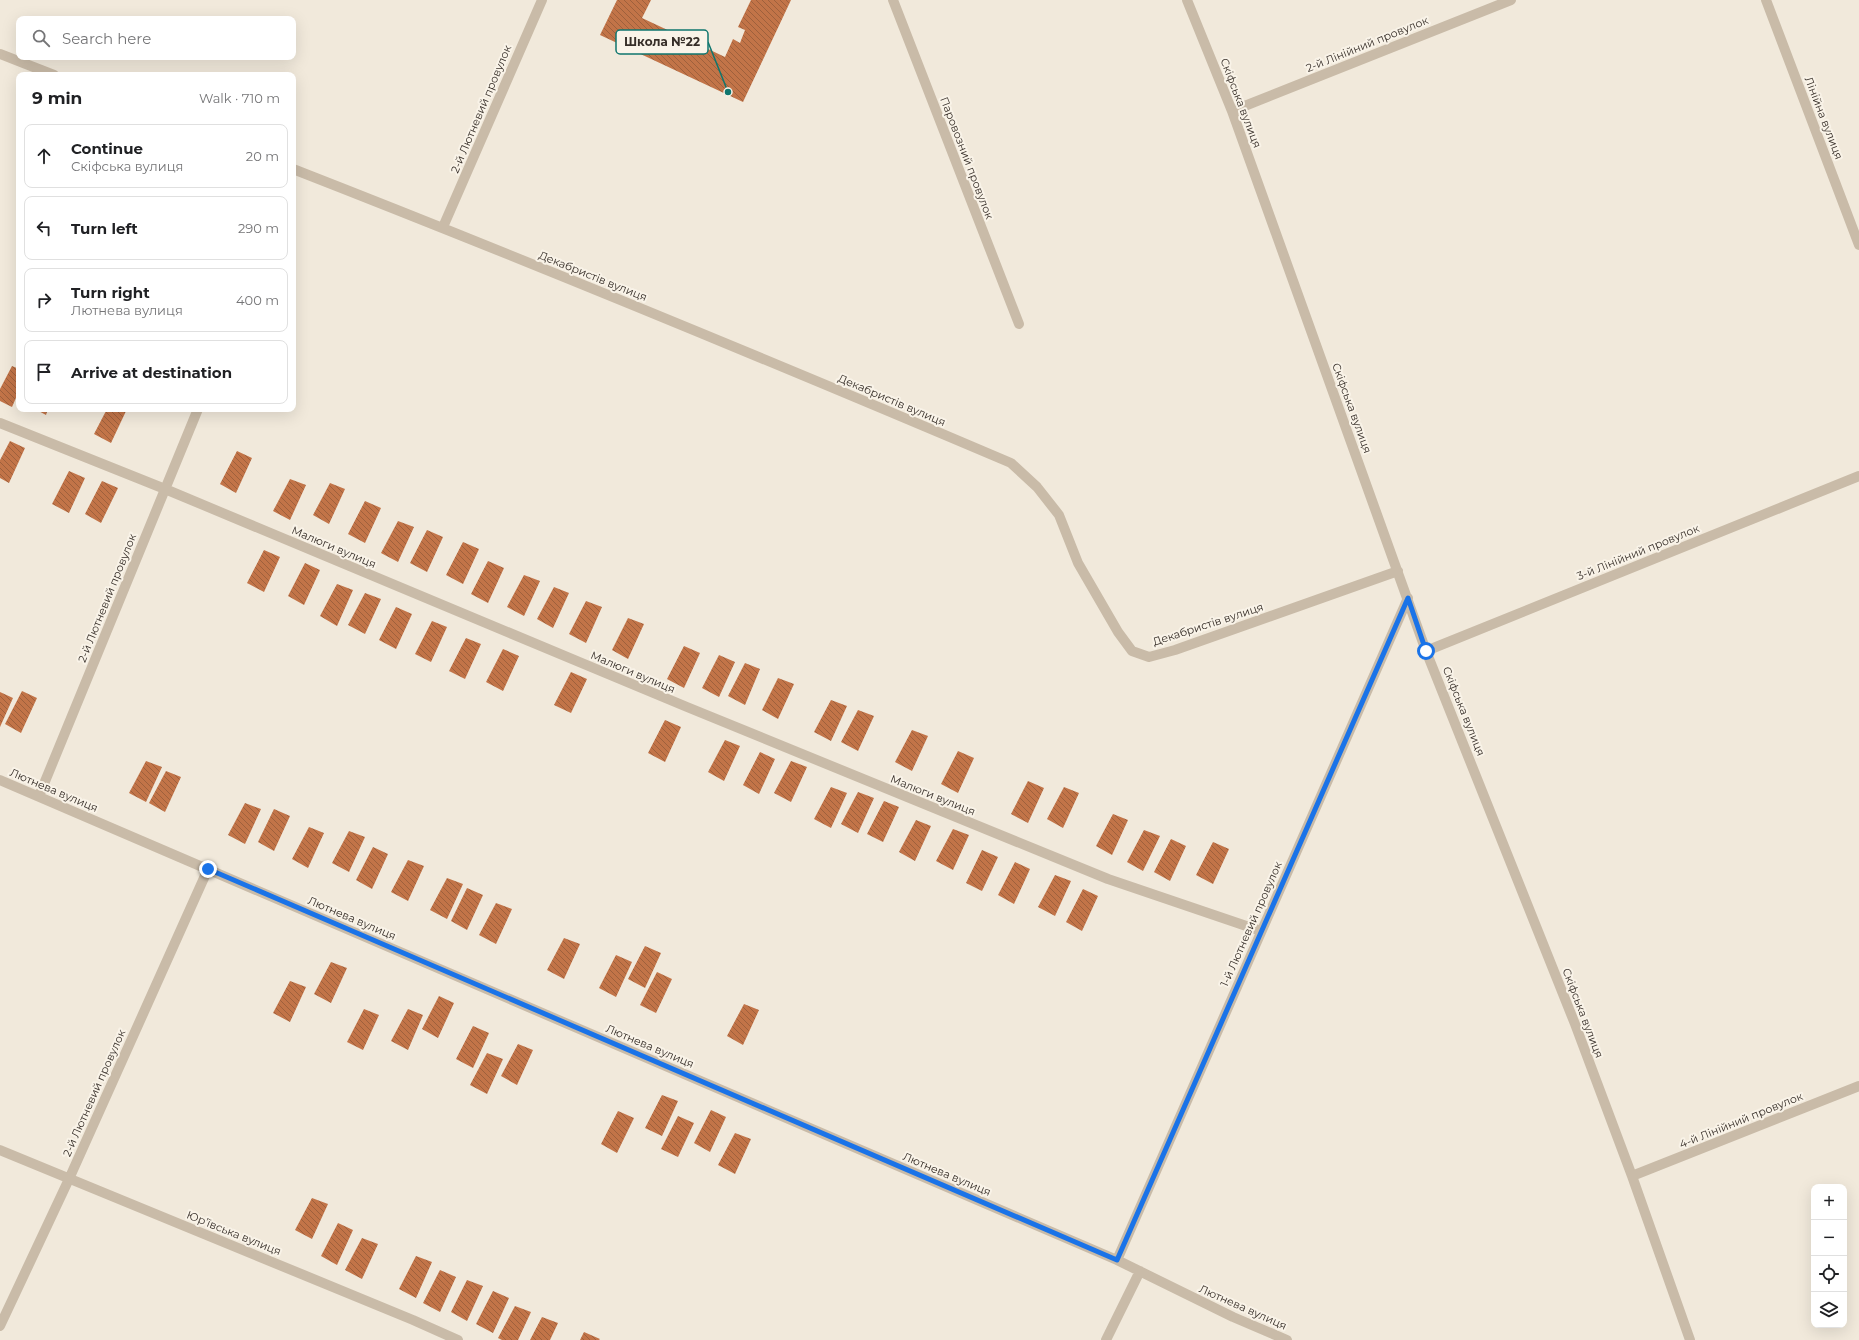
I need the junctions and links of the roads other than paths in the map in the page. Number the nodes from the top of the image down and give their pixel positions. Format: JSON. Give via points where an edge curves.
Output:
{"nodes":[{"id":1,"x":542,"y":0,"type":"edge"},
{"id":2,"x":892,"y":0,"type":"edge"},
{"id":3,"x":1187,"y":0,"type":"edge"},
{"id":4,"x":1511,"y":0,"type":"edge"},
{"id":5,"x":1766,"y":0,"type":"edge"},
{"id":6,"x":0,"y":54,"type":"edge"},
{"id":7,"x":46,"y":72,"type":"edge"},
{"id":8,"x":1232,"y":111,"type":"junction"},
{"id":9,"x":296,"y":173,"type":"edge"},
{"id":10,"x":443,"y":227,"type":"junction"},
{"id":11,"x":1859,"y":245,"type":"edge"},
{"id":12,"x":1020,"y":324,"type":"dead end"},
{"id":13,"x":197,"y":412,"type":"edge"},
{"id":14,"x":0,"y":423,"type":"edge"},
{"id":15,"x":1859,"y":476,"type":"edge"},
{"id":16,"x":165,"y":489,"type":"junction"},
{"id":17,"x":1398,"y":571,"type":"junction"},
{"id":18,"x":1408,"y":598,"type":"junction"},
{"id":19,"x":1426,"y":651,"type":"junction"},
{"id":20,"x":0,"y":780,"type":"edge"},
{"id":21,"x":39,"y":796,"type":"junction"},
{"id":22,"x":208,"y":869,"type":"junction"},
{"id":23,"x":1261,"y":931,"type":"junction"},
{"id":24,"x":1859,"y":1086,"type":"edge"},
{"id":25,"x":0,"y":1150,"type":"edge"},
{"id":26,"x":1632,"y":1176,"type":"junction"},
{"id":27,"x":69,"y":1179,"type":"junction"},
{"id":28,"x":1117,"y":1260,"type":"junction"},
{"id":29,"x":1140,"y":1272,"type":"junction"},
{"id":30,"x":0,"y":1326,"type":"edge"},
{"id":31,"x":458,"y":1340,"type":"edge"},
{"id":32,"x":1106,"y":1340,"type":"edge"},
{"id":33,"x":1287,"y":1340,"type":"edge"},
{"id":34,"x":1690,"y":1340,"type":"edge"}],
"edges":[{"from":1,"to":10,"type":"street","name":"2-й Лютневий провулок"},
{"from":2,"to":12,"type":"street","name":"Паровозний провулок"},
{"from":3,"to":8,"type":"street","name":"Скіфська вулиця"},
{"from":4,"to":8,"type":"street","name":"2-й Лінійний провулок"},
{"from":5,"to":11,"type":"street","name":"Лінійна вулиця"},
{"from":6,"to":7,"type":"street"},
{"from":8,"to":17,"type":"street","name":"Скіфська вулиця"},
{"from":9,"to":10,"type":"street","name":"Декабристів вулиця"},
{"from":10,"to":17,"type":"street","name":"Декабристів вулиця","via":[[1011,463],[1037,486],[1059,514],[1078,563],[1118,632],[1137,653],[1149,657],[1175,650]]},
{"from":13,"to":16,"type":"street","name":"2-й Лютневий провулок"},
{"from":14,"to":16,"type":"street","name":"Малюги вулиця"},
{"from":15,"to":19,"type":"street","name":"3-й Лінійний провулок"},
{"from":16,"to":21,"type":"street","name":"2-й Лютневий провулок"},
{"from":16,"to":23,"type":"street","name":"Малюги вулиця","via":[[679,704],[1108,879]]},
{"from":17,"to":18,"type":"street","name":"Скіфська вулиця"},
{"from":18,"to":19,"type":"street","name":"Скіфська вулиця"},
{"from":18,"to":23,"type":"street","name":"1-й Лютневий провулок"},
{"from":19,"to":26,"type":"street","name":"Скіфська вулиця","via":[[1570,1009]]},
{"from":20,"to":21,"type":"street","name":"Лютнева вулиця"},
{"from":21,"to":22,"type":"street","name":"Лютнева вулиця"},
{"from":22,"to":27,"type":"street","name":"2-й Лютневий провулок"},
{"from":22,"to":28,"type":"street","name":"Лютнева вулиця"},
{"from":23,"to":28,"type":"street","name":"1-й Лютневий провулок"},
{"from":24,"to":26,"type":"street","name":"4-й Лінійний провулок"},
{"from":25,"to":27,"type":"street","name":"Юр’ївська вулиця"},
{"from":26,"to":34,"type":"street","name":"Скіфська вулиця"},
{"from":27,"to":30,"type":"street","name":"2-й Лютневий провулок"},
{"from":27,"to":31,"type":"street","name":"Юр’ївська вулиця"},
{"from":28,"to":29,"type":"street","name":"Лютнева вулиця"},
{"from":29,"to":32,"type":"street"},
{"from":29,"to":33,"type":"street","name":"Лютнева вулиця"}]}
